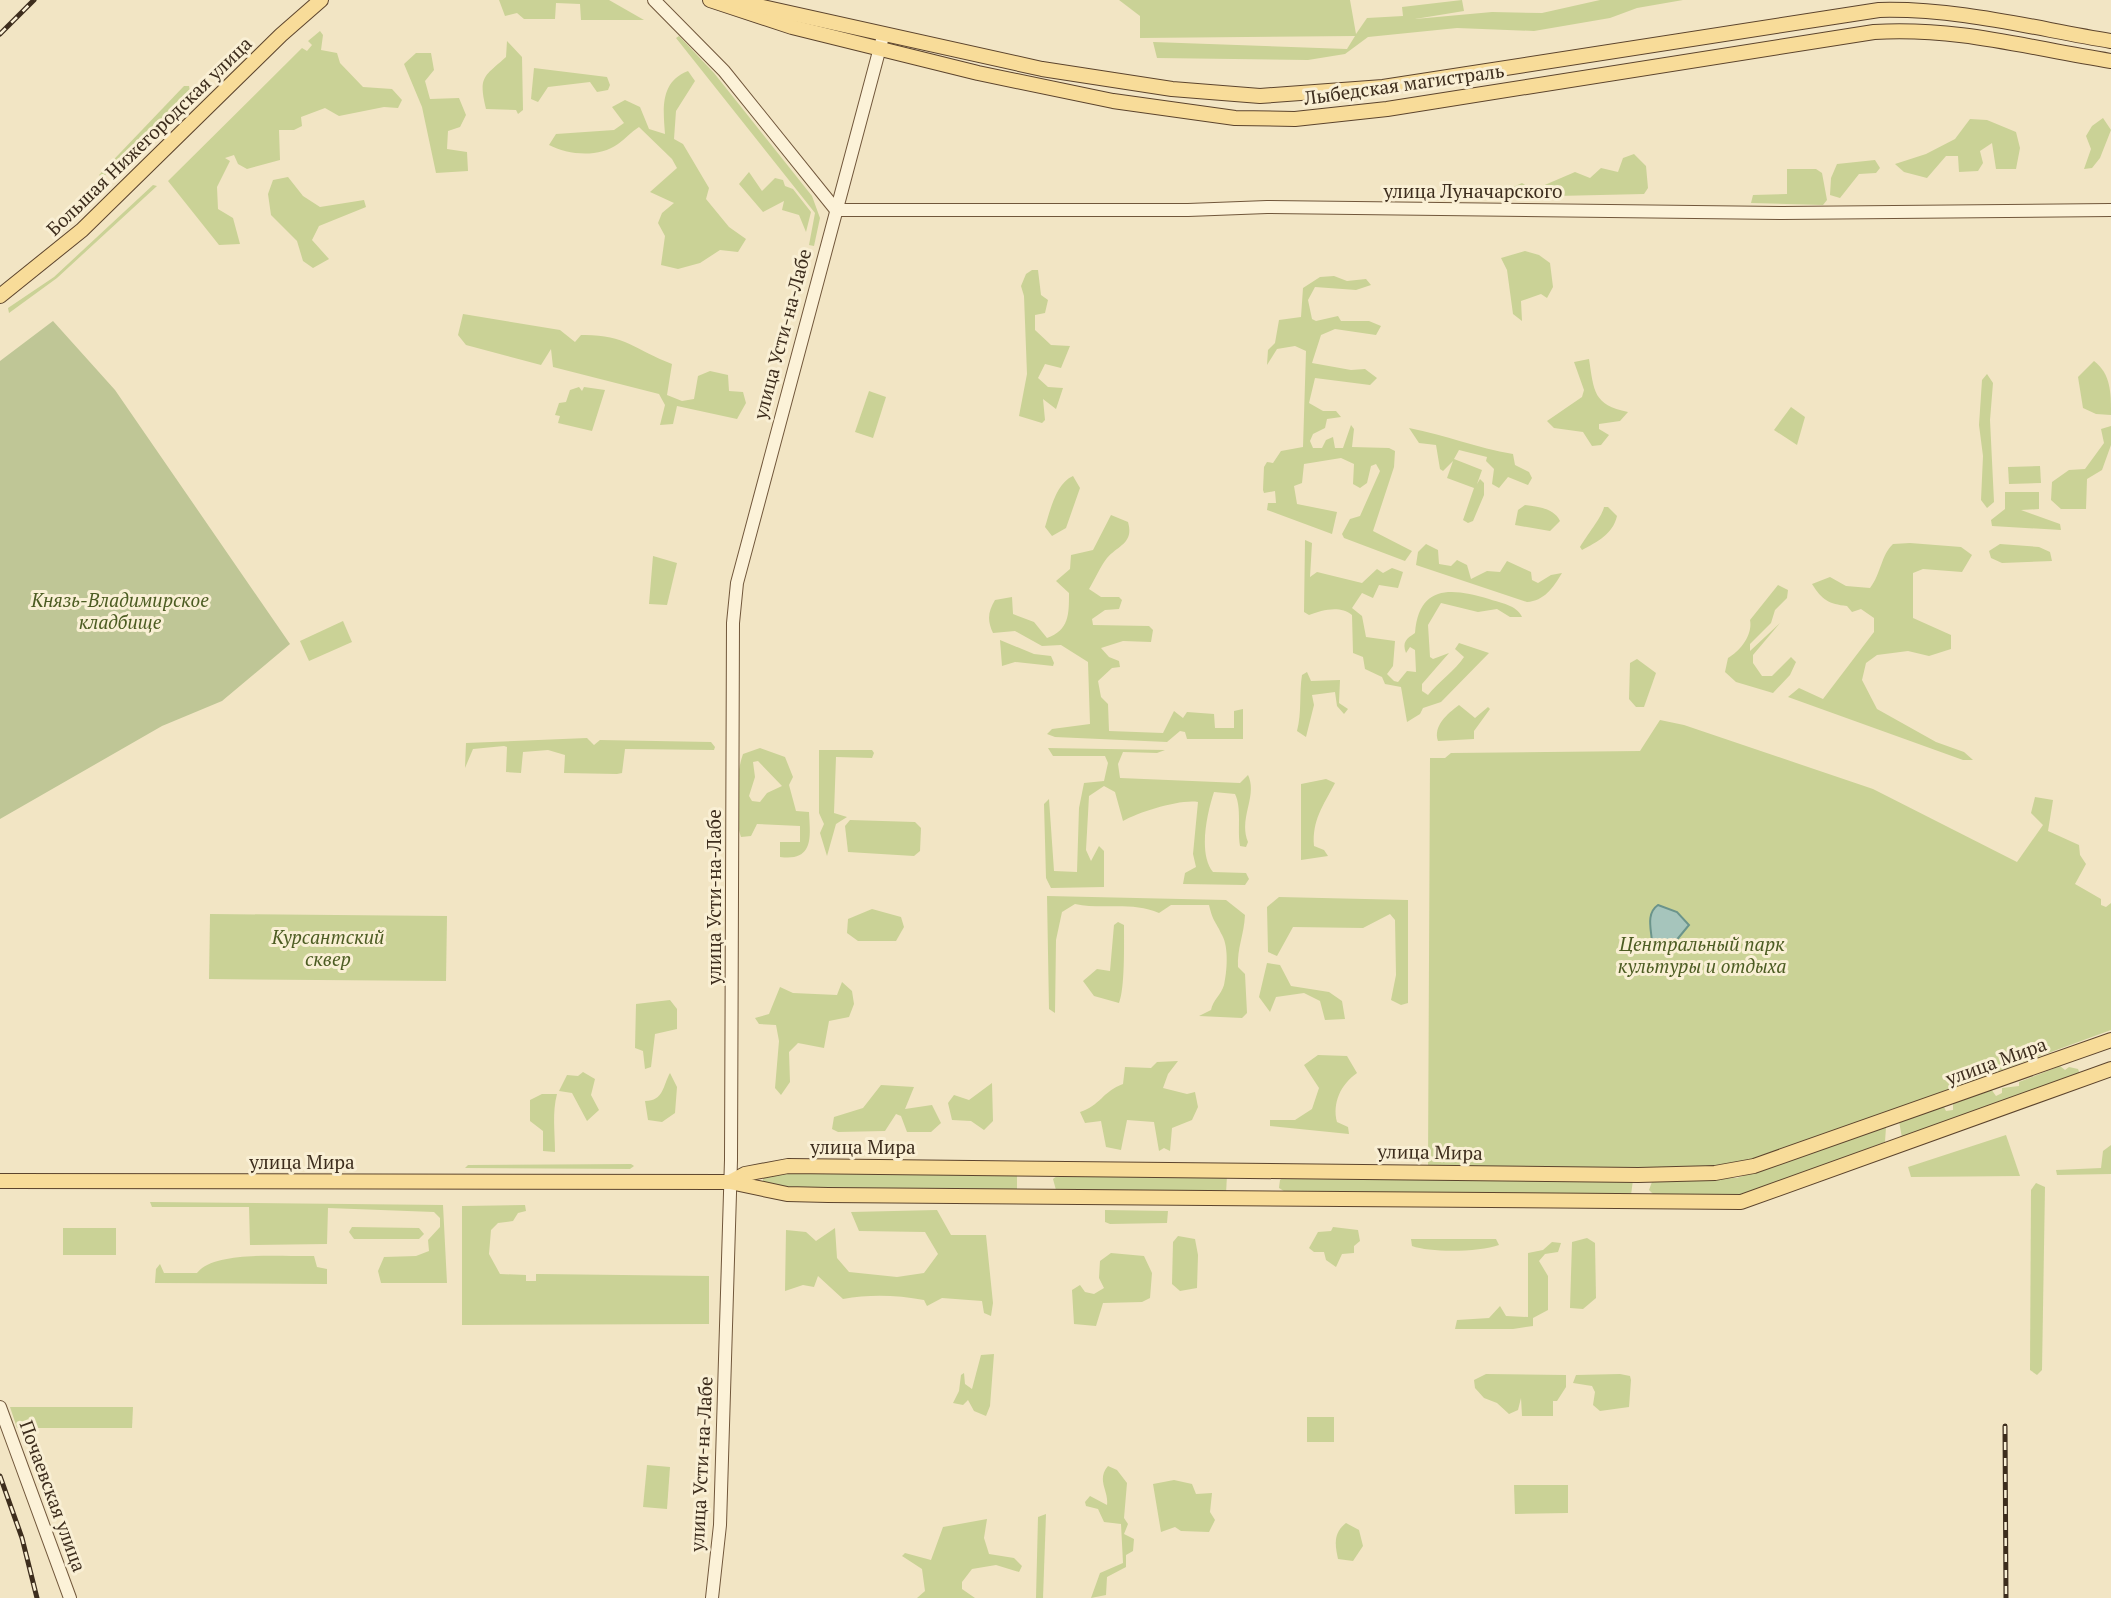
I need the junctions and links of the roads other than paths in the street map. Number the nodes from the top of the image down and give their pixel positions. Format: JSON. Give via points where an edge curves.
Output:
{"nodes":[{"id":1,"x":321,"y":0,"type":"edge"},
{"id":2,"x":654,"y":0,"type":"edge"},
{"id":3,"x":710,"y":0,"type":"edge"},
{"id":4,"x":731,"y":0,"type":"edge"},
{"id":5,"x":2111,"y":41,"type":"edge"},
{"id":6,"x":882,"y":43,"type":"junction"},
{"id":7,"x":2111,"y":61,"type":"edge"},
{"id":8,"x":835,"y":210,"type":"junction"},
{"id":9,"x":2111,"y":210,"type":"edge"},
{"id":10,"x":0,"y":296,"type":"edge"},
{"id":11,"x":2111,"y":1040,"type":"edge"},
{"id":12,"x":2111,"y":1069,"type":"edge"},
{"id":13,"x":0,"y":1181,"type":"edge"},
{"id":14,"x":730,"y":1182,"type":"junction"},
{"id":15,"x":0,"y":1407,"type":"edge"},
{"id":16,"x":70,"y":1598,"type":"edge"},
{"id":17,"x":712,"y":1598,"type":"edge"}],
"edges":[{"from":1,"to":10,"type":"main road","name":"Большая Нижегородская улица","via":[[82,230]]},
{"from":2,"to":8,"type":"main road","via":[[724,71]]},
{"from":3,"to":6,"type":"main road","name":"Лыбедская магистраль","via":[[792,27]]},
{"from":4,"to":6,"type":"main road","name":"Лыбедская магистраль"},
{"from":5,"to":6,"type":"main road","name":"Лыбедская магистраль","via":[[1942,10],[1878,10],[1383,87],[1260,96],[1199,92]]},
{"from":6,"to":7,"type":"main road","name":"Лыбедская магистраль","via":[[1140,106],[1235,118],[1295,119],[1387,109],[1874,32],[1979,35]]},
{"from":6,"to":8,"type":"main road","name":"улица Усти-на-Лабе"},
{"from":8,"to":9,"type":"main road","name":"улица Луначарского"},
{"from":8,"to":14,"type":"main road","name":"улица Усти-на-Лабе","via":[[737,583],[733,624]]},
{"from":11,"to":14,"type":"main road","name":"улица Мира","via":[[1755,1166],[1716,1173],[788,1166],[745,1174]]},
{"from":12,"to":14,"type":"main road","name":"улица Мира","via":[[1741,1202],[828,1195],[788,1194]]},
{"from":13,"to":14,"type":"main road","name":"улица Мира"},
{"from":14,"to":17,"type":"main road","name":"улица Усти-на-Лабе","via":[[720,1525]]},
{"from":15,"to":16,"type":"main road","name":"Почаевская улица"}]}
